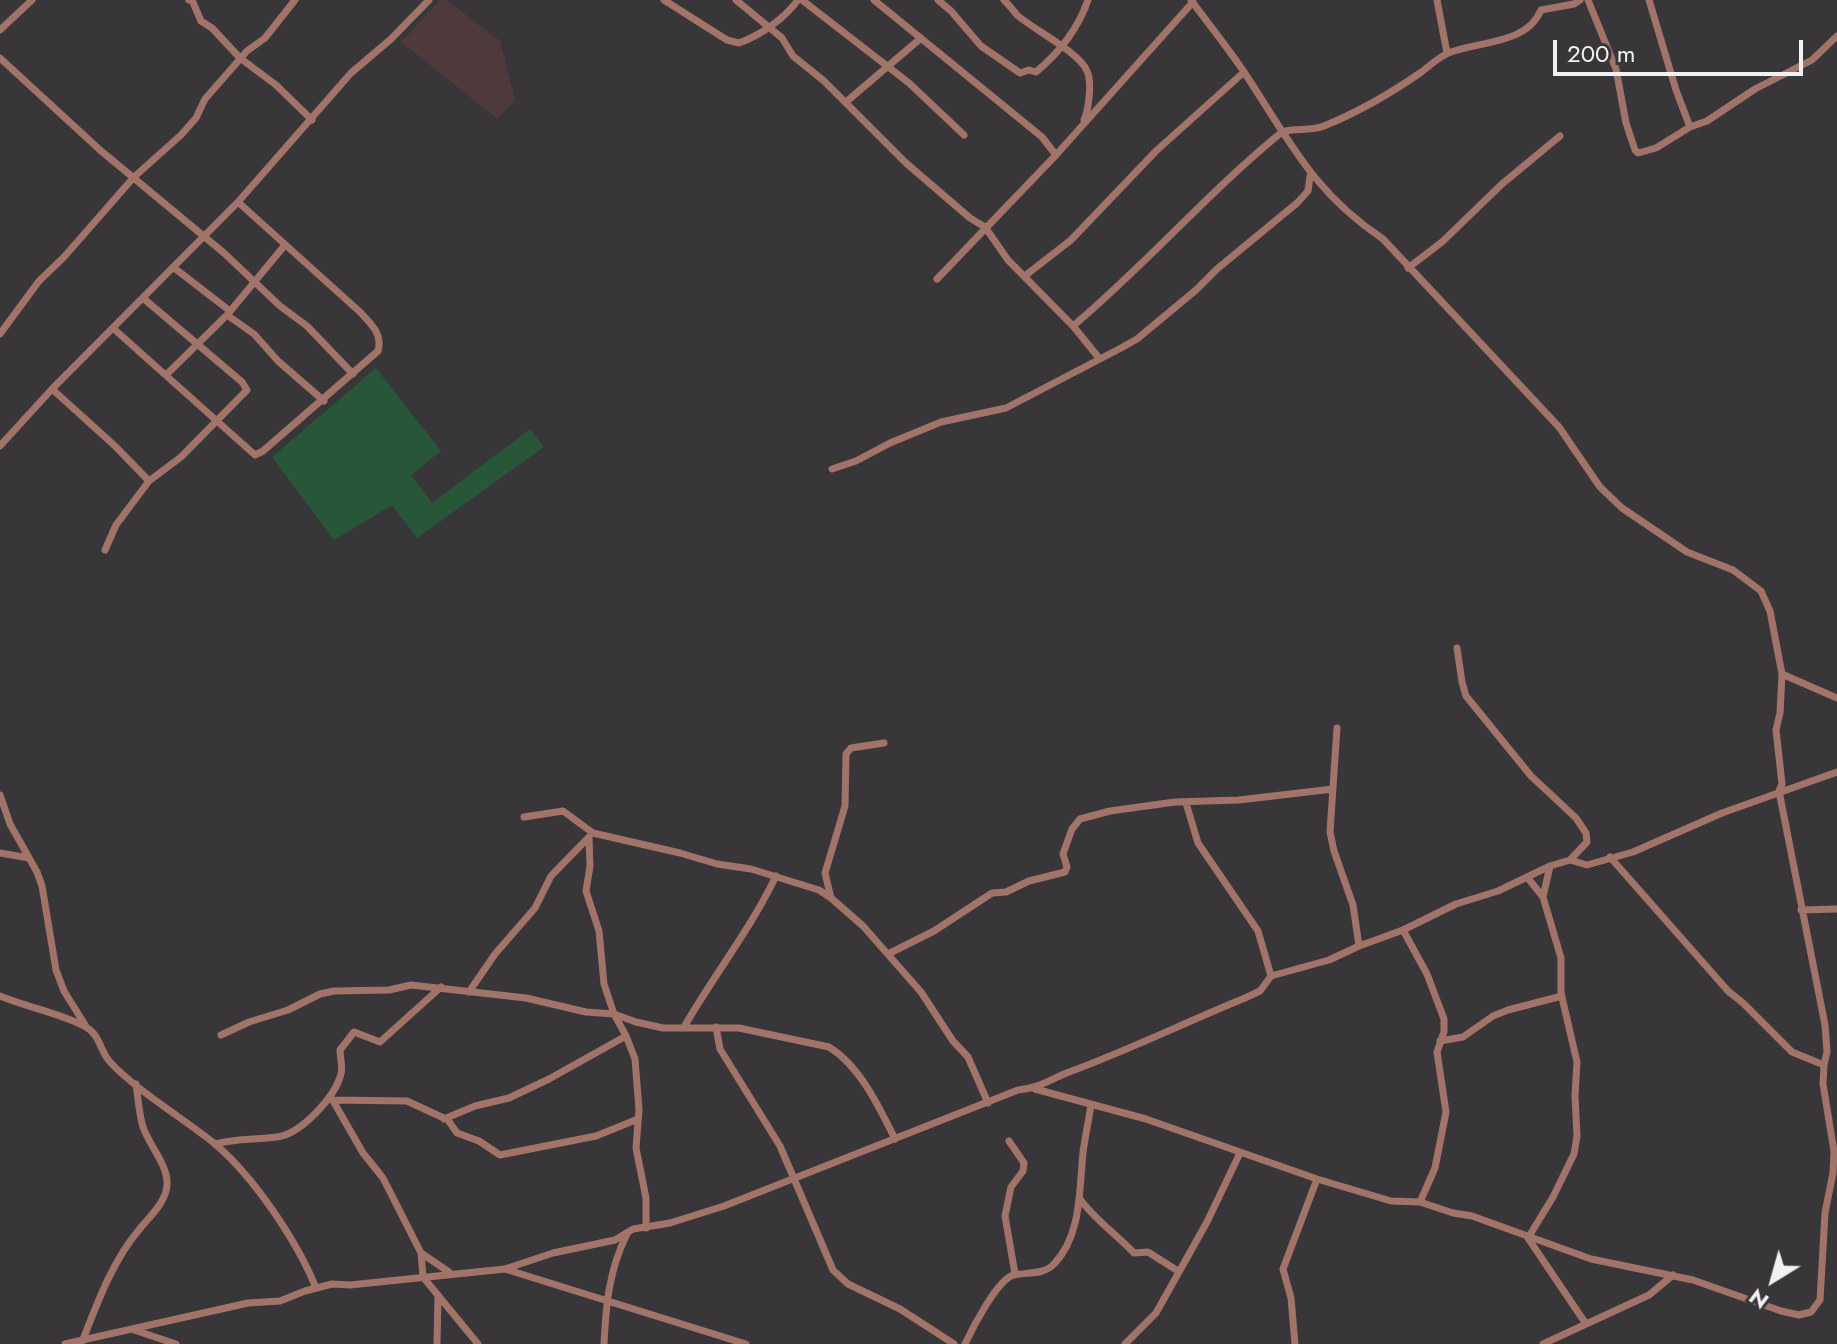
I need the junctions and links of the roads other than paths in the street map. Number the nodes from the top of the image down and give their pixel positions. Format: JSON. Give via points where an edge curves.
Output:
{"nodes":[{"id":1,"x":32,"y":0,"type":"edge"},
{"id":2,"x":189,"y":0,"type":"edge"},
{"id":3,"x":295,"y":0,"type":"edge"},
{"id":4,"x":429,"y":0,"type":"edge"},
{"id":5,"x":664,"y":0,"type":"edge"},
{"id":6,"x":736,"y":0,"type":"edge"},
{"id":7,"x":800,"y":0,"type":"edge"},
{"id":8,"x":874,"y":0,"type":"edge"},
{"id":9,"x":938,"y":0,"type":"edge"},
{"id":10,"x":1004,"y":0,"type":"edge"},
{"id":11,"x":1088,"y":0,"type":"edge"},
{"id":12,"x":1437,"y":0,"type":"edge"},
{"id":13,"x":1580,"y":0,"type":"edge"},
{"id":14,"x":1588,"y":0,"type":"edge"},
{"id":15,"x":1649,"y":0,"type":"edge"},
{"id":16,"x":1192,"y":1,"type":"edge"},
{"id":17,"x":771,"y":27,"type":"junction"},
{"id":18,"x":0,"y":30,"type":"edge"},
{"id":19,"x":1837,"y":36,"type":"edge"},
{"id":20,"x":921,"y":38,"type":"junction"},
{"id":21,"x":1062,"y":48,"type":"junction"},
{"id":22,"x":1447,"y":53,"type":"junction"},
{"id":23,"x":0,"y":58,"type":"edge"},
{"id":24,"x":240,"y":58,"type":"junction"},
{"id":25,"x":889,"y":67,"type":"junction"},
{"id":26,"x":1244,"y":72,"type":"junction"},
{"id":27,"x":846,"y":102,"type":"junction"},
{"id":28,"x":312,"y":120,"type":"junction"},
{"id":29,"x":1082,"y":126,"type":"junction"},
{"id":30,"x":1690,"y":127,"type":"junction"},
{"id":31,"x":1282,"y":132,"type":"junction"},
{"id":32,"x":964,"y":135,"type":"dead end"},
{"id":33,"x":1560,"y":136,"type":"dead end"},
{"id":34,"x":1056,"y":155,"type":"junction"},
{"id":35,"x":1310,"y":174,"type":"junction"},
{"id":36,"x":134,"y":177,"type":"junction"},
{"id":37,"x":238,"y":202,"type":"junction"},
{"id":38,"x":985,"y":227,"type":"junction"},
{"id":39,"x":204,"y":238,"type":"junction"},
{"id":40,"x":285,"y":245,"type":"junction"},
{"id":41,"x":173,"y":267,"type":"junction"},
{"id":42,"x":1408,"y":268,"type":"junction"},
{"id":43,"x":1026,"y":275,"type":"junction"},
{"id":44,"x":937,"y":279,"type":"dead end"},
{"id":45,"x":255,"y":282,"type":"junction"},
{"id":46,"x":143,"y":298,"type":"junction"},
{"id":47,"x":229,"y":313,"type":"junction"},
{"id":48,"x":1073,"y":326,"type":"junction"},
{"id":49,"x":114,"y":329,"type":"junction"},
{"id":50,"x":0,"y":334,"type":"edge"},
{"id":51,"x":198,"y":345,"type":"junction"},
{"id":52,"x":1099,"y":358,"type":"junction"},
{"id":53,"x":353,"y":374,"type":"junction"},
{"id":54,"x":166,"y":375,"type":"junction"},
{"id":55,"x":52,"y":389,"type":"junction"},
{"id":56,"x":324,"y":401,"type":"junction"},
{"id":57,"x":216,"y":422,"type":"junction"},
{"id":58,"x":0,"y":446,"type":"edge"},
{"id":59,"x":832,"y":469,"type":"dead end"},
{"id":60,"x":149,"y":481,"type":"junction"},
{"id":61,"x":105,"y":550,"type":"dead end"},
{"id":62,"x":1457,"y":648,"type":"dead end"},
{"id":63,"x":1782,"y":674,"type":"junction"},
{"id":64,"x":1837,"y":698,"type":"edge"},
{"id":65,"x":1337,"y":728,"type":"dead end"},
{"id":66,"x":884,"y":743,"type":"dead end"},
{"id":67,"x":1837,"y":772,"type":"edge"},
{"id":68,"x":1333,"y":789,"type":"junction"},
{"id":69,"x":1779,"y":791,"type":"junction"},
{"id":70,"x":0,"y":795,"type":"edge"},
{"id":71,"x":1186,"y":803,"type":"junction"},
{"id":72,"x":524,"y":817,"type":"dead end"},
{"id":73,"x":591,"y":835,"type":"junction"},
{"id":74,"x":0,"y":853,"type":"edge"},
{"id":75,"x":1610,"y":857,"type":"junction"},
{"id":76,"x":29,"y":858,"type":"junction"},
{"id":77,"x":1570,"y":860,"type":"junction"},
{"id":78,"x":1550,"y":866,"type":"junction"},
{"id":79,"x":776,"y":876,"type":"junction"},
{"id":80,"x":1527,"y":877,"type":"junction"},
{"id":81,"x":1543,"y":897,"type":"junction"},
{"id":82,"x":831,"y":898,"type":"junction"},
{"id":83,"x":1837,"y":909,"type":"edge"},
{"id":84,"x":1801,"y":910,"type":"junction"},
{"id":85,"x":1403,"y":930,"type":"junction"},
{"id":86,"x":1359,"y":946,"type":"junction"},
{"id":87,"x":888,"y":954,"type":"junction"},
{"id":88,"x":1271,"y":976,"type":"junction"},
{"id":89,"x":441,"y":987,"type":"junction"},
{"id":90,"x":469,"y":992,"type":"junction"},
{"id":91,"x":0,"y":996,"type":"edge"},
{"id":92,"x":1562,"y":996,"type":"junction"},
{"id":93,"x":614,"y":1014,"type":"junction"},
{"id":94,"x":684,"y":1027,"type":"junction"},
{"id":95,"x":716,"y":1027,"type":"junction"},
{"id":96,"x":87,"y":1028,"type":"junction"},
{"id":97,"x":221,"y":1035,"type":"dead end"},
{"id":98,"x":626,"y":1036,"type":"junction"},
{"id":99,"x":1440,"y":1041,"type":"junction"},
{"id":100,"x":1824,"y":1065,"type":"junction"},
{"id":101,"x":136,"y":1084,"type":"junction"},
{"id":102,"x":1035,"y":1089,"type":"junction"},
{"id":103,"x":330,"y":1098,"type":"junction"},
{"id":104,"x":988,"y":1103,"type":"junction"},
{"id":105,"x":1091,"y":1104,"type":"junction"},
{"id":106,"x":444,"y":1119,"type":"junction"},
{"id":107,"x":638,"y":1119,"type":"junction"},
{"id":108,"x":895,"y":1139,"type":"junction"},
{"id":109,"x":1009,"y":1141,"type":"dead end"},
{"id":110,"x":215,"y":1144,"type":"junction"},
{"id":111,"x":1240,"y":1153,"type":"junction"},
{"id":112,"x":1317,"y":1179,"type":"junction"},
{"id":113,"x":794,"y":1180,"type":"junction"},
{"id":114,"x":1080,"y":1199,"type":"junction"},
{"id":115,"x":1420,"y":1202,"type":"junction"},
{"id":116,"x":646,"y":1228,"type":"junction"},
{"id":117,"x":627,"y":1233,"type":"junction"},
{"id":118,"x":1528,"y":1238,"type":"junction"},
{"id":119,"x":421,"y":1253,"type":"junction"},
{"id":120,"x":505,"y":1269,"type":"junction"},
{"id":121,"x":1178,"y":1271,"type":"junction"},
{"id":122,"x":450,"y":1273,"type":"junction"},
{"id":123,"x":1015,"y":1274,"type":"junction"},
{"id":124,"x":1673,"y":1275,"type":"junction"},
{"id":125,"x":423,"y":1277,"type":"junction"},
{"id":126,"x":316,"y":1288,"type":"junction"},
{"id":127,"x":438,"y":1295,"type":"junction"},
{"id":128,"x":606,"y":1301,"type":"junction"},
{"id":129,"x":1586,"y":1324,"type":"junction"},
{"id":130,"x":128,"y":1330,"type":"junction"},
{"id":131,"x":84,"y":1343,"type":"edge"},
{"id":132,"x":65,"y":1344,"type":"edge"},
{"id":133,"x":176,"y":1344,"type":"edge"},
{"id":134,"x":437,"y":1344,"type":"edge"},
{"id":135,"x":478,"y":1344,"type":"edge"},
{"id":136,"x":604,"y":1344,"type":"edge"},
{"id":137,"x":746,"y":1344,"type":"edge"},
{"id":138,"x":954,"y":1344,"type":"edge"},
{"id":139,"x":965,"y":1344,"type":"edge"},
{"id":140,"x":1125,"y":1344,"type":"edge"},
{"id":141,"x":1295,"y":1344,"type":"edge"},
{"id":142,"x":1543,"y":1344,"type":"edge"}],
"edges":[{"from":1,"to":18,"type":"street"},
{"from":2,"to":24,"type":"street","via":[[201,21]]},
{"from":3,"to":24,"type":"street","via":[[265,38]]},
{"from":4,"to":28,"type":"street","via":[[351,73]]},
{"from":5,"to":17,"type":"street","via":[[727,40],[739,43]]},
{"from":6,"to":17,"type":"street"},
{"from":7,"to":17,"type":"street"},
{"from":7,"to":25,"type":"street"},
{"from":8,"to":20,"type":"street"},
{"from":9,"to":21,"type":"street","via":[[981,46],[1020,73],[1036,72]]},
{"from":10,"to":21,"type":"street"},
{"from":11,"to":21,"type":"street"},
{"from":12,"to":22,"type":"street"},
{"from":13,"to":22,"type":"street","via":[[1541,10],[1531,27],[1512,36]]},
{"from":14,"to":30,"type":"street","via":[[1616,69],[1635,150],[1645,153]]},
{"from":15,"to":30,"type":"street"},
{"from":16,"to":26,"type":"street"},
{"from":16,"to":29,"type":"street"},
{"from":17,"to":27,"type":"street","via":[[793,56]]},
{"from":19,"to":30,"type":"street","via":[[1812,60]]},
{"from":20,"to":25,"type":"street"},
{"from":20,"to":34,"type":"street","via":[[1042,137]]},
{"from":21,"to":29,"type":"street","via":[[1089,74],[1090,100]]},
{"from":22,"to":31,"type":"street","via":[[1404,84],[1337,120],[1313,130]]},
{"from":23,"to":36,"type":"street"},
{"from":24,"to":28,"type":"street"},
{"from":24,"to":36,"type":"street","via":[[189,126]]},
{"from":25,"to":27,"type":"street"},
{"from":25,"to":32,"type":"street"},
{"from":26,"to":31,"type":"street"},
{"from":26,"to":43,"type":"street","via":[[1156,151],[1071,240]]},
{"from":27,"to":38,"type":"street","via":[[906,163]]},
{"from":28,"to":37,"type":"street"},
{"from":29,"to":34,"type":"street"},
{"from":31,"to":35,"type":"street"},
{"from":31,"to":48,"type":"street"},
{"from":33,"to":42,"type":"street"},
{"from":34,"to":38,"type":"street"},
{"from":35,"to":42,"type":"street"},
{"from":35,"to":52,"type":"street","via":[[1310,185],[1297,203],[1137,339]]},
{"from":36,"to":39,"type":"street"},
{"from":36,"to":50,"type":"street","via":[[39,281]]},
{"from":37,"to":39,"type":"street"},
{"from":37,"to":40,"type":"street"},
{"from":38,"to":43,"type":"street"},
{"from":38,"to":44,"type":"street"},
{"from":39,"to":41,"type":"street"},
{"from":39,"to":45,"type":"street"},
{"from":40,"to":45,"type":"street"},
{"from":40,"to":53,"type":"street","via":[[375,329],[378,351]]},
{"from":41,"to":46,"type":"street"},
{"from":41,"to":47,"type":"street"},
{"from":42,"to":63,"type":"street","via":[[1559,427],[1600,487],[1622,508],[1687,552],[1733,570],[1761,591]]},
{"from":43,"to":48,"type":"street"},
{"from":45,"to":47,"type":"street"},
{"from":45,"to":53,"type":"street"},
{"from":46,"to":49,"type":"street"},
{"from":46,"to":51,"type":"street"},
{"from":47,"to":51,"type":"street"},
{"from":47,"to":56,"type":"street"},
{"from":48,"to":52,"type":"street"},
{"from":49,"to":54,"type":"street"},
{"from":49,"to":55,"type":"street"},
{"from":51,"to":54,"type":"street"},
{"from":51,"to":57,"type":"street","via":[[247,390]]},
{"from":52,"to":59,"type":"street","via":[[1006,408],[941,422]]},
{"from":53,"to":56,"type":"street"},
{"from":54,"to":57,"type":"street"},
{"from":55,"to":58,"type":"street"},
{"from":55,"to":60,"type":"street"},
{"from":56,"to":57,"type":"street","via":[[255,455]]},
{"from":57,"to":60,"type":"street"},
{"from":60,"to":61,"type":"street","via":[[116,525]]},
{"from":62,"to":77,"type":"street","via":[[1466,696],[1586,833],[1587,842]]},
{"from":63,"to":64,"type":"street"},
{"from":63,"to":69,"type":"street","via":[[1776,730]]},
{"from":65,"to":68,"type":"street"},
{"from":66,"to":82,"type":"street","via":[[851,748],[846,754],[845,806],[825,873]]},
{"from":67,"to":69,"type":"street"},
{"from":68,"to":71,"type":"street"},
{"from":68,"to":86,"type":"street","via":[[1330,832],[1353,905]]},
{"from":69,"to":75,"type":"street"},
{"from":69,"to":84,"type":"street"},
{"from":70,"to":76,"type":"street"},
{"from":71,"to":87,"type":"street","via":[[1080,819],[1063,854],[1065,872],[992,893]]},
{"from":71,"to":88,"type":"street","via":[[1198,843],[1258,931]]},
{"from":72,"to":73,"type":"street","via":[[563,811]]},
{"from":73,"to":79,"type":"street"},
{"from":73,"to":90,"type":"street","via":[[551,876],[535,908]]},
{"from":73,"to":93,"type":"street","via":[[587,895]]},
{"from":74,"to":76,"type":"street"},
{"from":75,"to":77,"type":"street","via":[[1587,865]]},
{"from":75,"to":100,"type":"street","via":[[1728,991],[1792,1052]]},
{"from":76,"to":96,"type":"street","via":[[42,886],[56,970]]},
{"from":77,"to":78,"type":"street"},
{"from":78,"to":80,"type":"street"},
{"from":78,"to":81,"type":"street"},
{"from":79,"to":82,"type":"street"},
{"from":79,"to":94,"type":"street"},
{"from":80,"to":81,"type":"street"},
{"from":80,"to":85,"type":"street"},
{"from":81,"to":92,"type":"street","via":[[1561,958]]},
{"from":82,"to":87,"type":"street"},
{"from":83,"to":84,"type":"street"},
{"from":84,"to":100,"type":"street","via":[[1825,1025]]},
{"from":85,"to":86,"type":"street"},
{"from":85,"to":99,"type":"street","via":[[1437,995],[1444,1019]]},
{"from":86,"to":88,"type":"street"},
{"from":87,"to":104,"type":"street","via":[[968,1057]]},
{"from":88,"to":102,"type":"street","via":[[1260,991]]},
{"from":89,"to":90,"type":"street"},
{"from":89,"to":97,"type":"street","via":[[334,991]]},
{"from":89,"to":103,"type":"street","via":[[380,1042],[354,1032],[340,1050],[341,1077]]},
{"from":90,"to":93,"type":"street"},
{"from":91,"to":96,"type":"street"},
{"from":92,"to":99,"type":"street","via":[[1508,1010],[1463,1037]]},
{"from":92,"to":118,"type":"street","via":[[1577,1062],[1577,1136],[1562,1182]]},
{"from":93,"to":94,"type":"street","via":[[663,1028]]},
{"from":93,"to":98,"type":"street"},
{"from":94,"to":95,"type":"street"},
{"from":95,"to":108,"type":"street","via":[[829,1047],[852,1066]]},
{"from":95,"to":113,"type":"street","via":[[720,1049],[780,1146]]},
{"from":96,"to":101,"type":"street","via":[[110,1062]]},
{"from":98,"to":106,"type":"street","via":[[509,1098]]},
{"from":98,"to":107,"type":"street","via":[[635,1059]]},
{"from":99,"to":115,"type":"street","via":[[1446,1112],[1435,1168]]},
{"from":100,"to":124,"type":"street","via":[[1834,1151],[1820,1300],[1811,1312],[1799,1315]]},
{"from":101,"to":110,"type":"street"},
{"from":101,"to":131,"type":"street","via":[[142,1125],[167,1186],[121,1255]]},
{"from":102,"to":104,"type":"street"},
{"from":102,"to":105,"type":"street"},
{"from":103,"to":106,"type":"street","via":[[404,1100]]},
{"from":103,"to":110,"type":"street","via":[[292,1133]]},
{"from":103,"to":119,"type":"street","via":[[383,1178]]},
{"from":104,"to":108,"type":"street"},
{"from":105,"to":111,"type":"street"},
{"from":105,"to":114,"type":"street"},
{"from":106,"to":107,"type":"street","via":[[457,1133],[500,1155],[596,1136]]},
{"from":107,"to":116,"type":"street","via":[[636,1148]]},
{"from":108,"to":113,"type":"street"},
{"from":109,"to":123,"type":"street","via":[[1024,1163],[1011,1187],[1005,1216]]},
{"from":110,"to":126,"type":"street","via":[[247,1175]]},
{"from":111,"to":112,"type":"street"},
{"from":111,"to":121,"type":"street"},
{"from":112,"to":115,"type":"street","via":[[1391,1201]]},
{"from":112,"to":141,"type":"street","via":[[1283,1269]]},
{"from":113,"to":116,"type":"street"},
{"from":113,"to":138,"type":"street","via":[[838,1276]]},
{"from":114,"to":121,"type":"street","via":[[1134,1253],[1148,1252]]},
{"from":114,"to":123,"type":"street","via":[[1067,1245],[1053,1266]]},
{"from":115,"to":118,"type":"street"},
{"from":116,"to":117,"type":"street"},
{"from":117,"to":120,"type":"street"},
{"from":117,"to":128,"type":"street","via":[[612,1268]]},
{"from":118,"to":124,"type":"street","via":[[1591,1259]]},
{"from":118,"to":129,"type":"street"},
{"from":119,"to":122,"type":"street"},
{"from":119,"to":125,"type":"street"},
{"from":120,"to":122,"type":"street"},
{"from":120,"to":128,"type":"street"},
{"from":121,"to":140,"type":"street","via":[[1156,1313]]},
{"from":122,"to":125,"type":"street"},
{"from":123,"to":139,"type":"street","via":[[1004,1281]]},
{"from":124,"to":129,"type":"street","via":[[1649,1295]]},
{"from":125,"to":126,"type":"street"},
{"from":125,"to":127,"type":"street"},
{"from":126,"to":130,"type":"street","via":[[280,1301],[248,1303]]},
{"from":127,"to":134,"type":"street"},
{"from":127,"to":135,"type":"street"},
{"from":128,"to":136,"type":"street"},
{"from":128,"to":137,"type":"street"},
{"from":129,"to":142,"type":"street"},
{"from":130,"to":131,"type":"street"},
{"from":130,"to":133,"type":"street"},
{"from":131,"to":132,"type":"street"}]}
